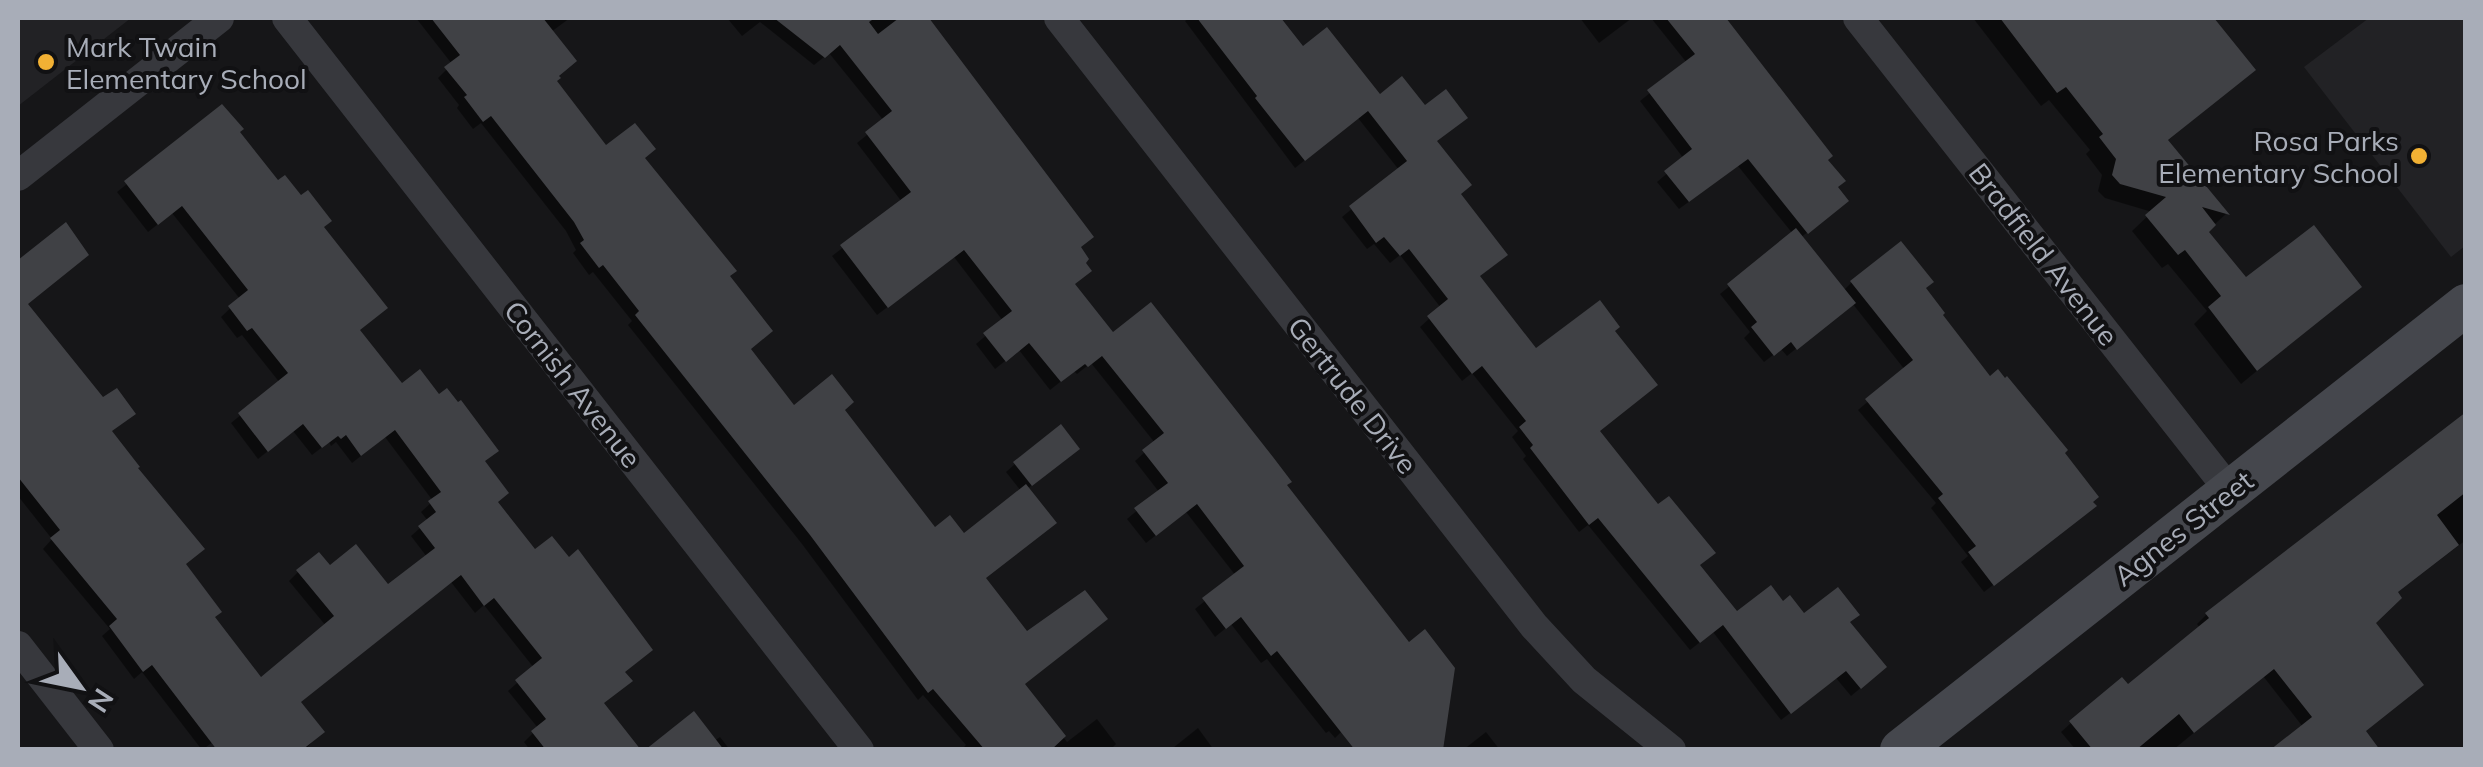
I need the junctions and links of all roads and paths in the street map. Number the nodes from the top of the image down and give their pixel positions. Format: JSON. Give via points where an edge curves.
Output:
{"nodes":[{"id":1,"x":219,"y":18,"type":"edge"},
{"id":2,"x":288,"y":18,"type":"edge"},
{"id":3,"x":1058,"y":18,"type":"edge"},
{"id":4,"x":1858,"y":18,"type":"edge"},
{"id":5,"x":18,"y":176,"type":"edge"},
{"id":6,"x":2466,"y":305,"type":"edge"},
{"id":7,"x":2230,"y":491,"type":"junction"},
{"id":8,"x":18,"y":646,"type":"edge"},
{"id":9,"x":99,"y":750,"type":"edge"},
{"id":10,"x":859,"y":750,"type":"edge"},
{"id":11,"x":1672,"y":750,"type":"edge"},
{"id":12,"x":1901,"y":750,"type":"edge"}],
"edges":[{"from":1,"to":5,"type":"street"},
{"from":2,"to":10,"type":"street","name":"Cornish Avenue"},
{"from":3,"to":11,"type":"street","name":"Gertrude Drive","via":[[1534,626],[1584,680]]},
{"from":4,"to":7,"type":"street","name":"Bradfield Avenue"},
{"from":6,"to":7,"type":"street","name":"Agnes Street"},
{"from":7,"to":12,"type":"street","name":"Agnes Street"},
{"from":8,"to":9,"type":"street"}]}
